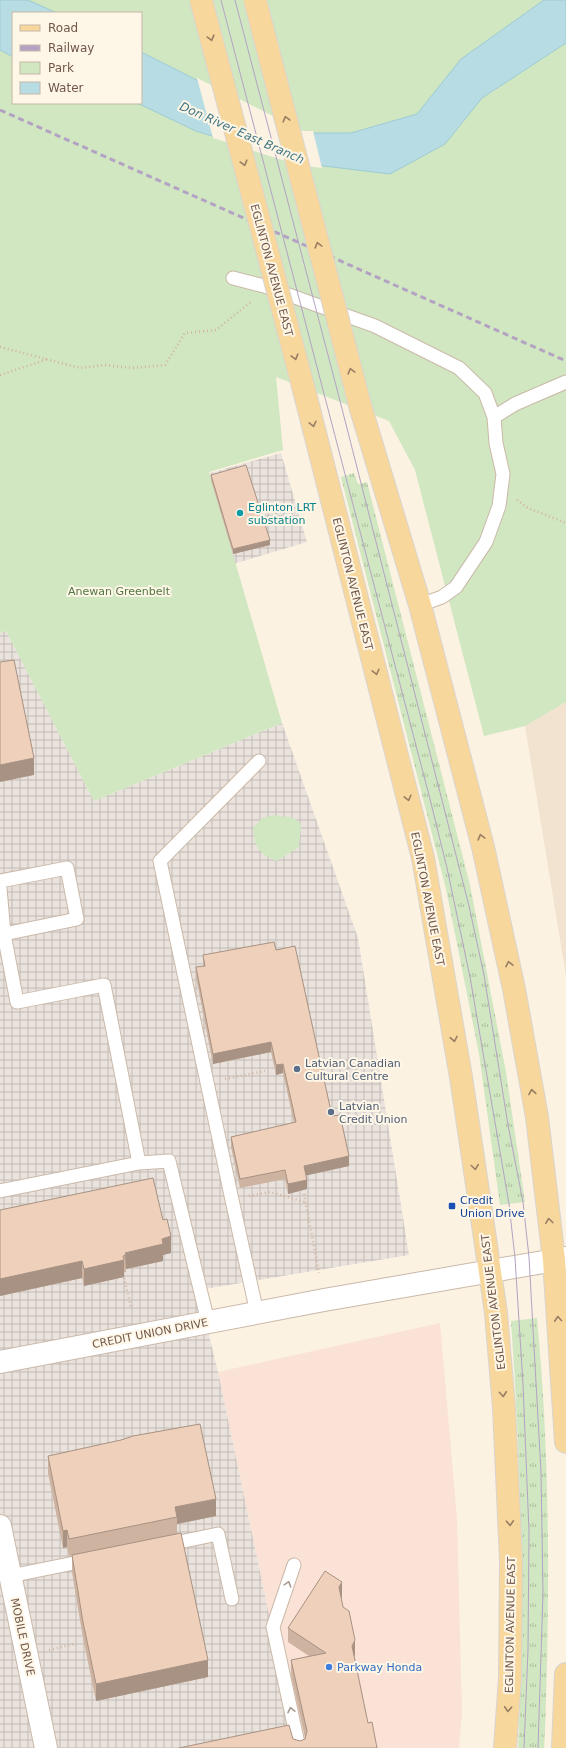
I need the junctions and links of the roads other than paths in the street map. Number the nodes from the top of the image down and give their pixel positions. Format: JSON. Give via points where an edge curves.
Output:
{"nodes":[{"id":1,"x":201,"y":0,"type":"edge"},
{"id":2,"x":255,"y":0,"type":"edge"},
{"id":3,"x":233,"y":278,"type":"dead end"},
{"id":4,"x":566,"y":382,"type":"edge"},
{"id":5,"x":494,"y":417,"type":"junction"},
{"id":6,"x":420,"y":605,"type":"junction"},
{"id":7,"x":259,"y":761,"type":"dead end"},
{"id":8,"x":0,"y":881,"type":"edge"},
{"id":9,"x":0,"y":888,"type":"edge"},
{"id":10,"x":2,"y":934,"type":"edge"},
{"id":11,"x":138,"y":1163,"type":"junction"},
{"id":12,"x":0,"y":1191,"type":"edge"},
{"id":13,"x":560,"y":1259,"type":"edge"},
{"id":14,"x":490,"y":1271,"type":"junction"},
{"id":15,"x":258,"y":1313,"type":"junction"},
{"id":16,"x":208,"y":1322,"type":"junction"},
{"id":17,"x":0,"y":1362,"type":"edge"},
{"id":18,"x":566,"y":1442,"type":"edge"},
{"id":19,"x":0,"y":1526,"type":"edge"},
{"id":20,"x":156,"y":1547,"type":"edge"},
{"id":21,"x":102,"y":1558,"type":"edge"},
{"id":22,"x":294,"y":1565,"type":"dead end"},
{"id":23,"x":10,"y":1576,"type":"junction"},
{"id":24,"x":232,"y":1599,"type":"dead end"},
{"id":25,"x":566,"y":1674,"type":"edge"},
{"id":26,"x":46,"y":1748,"type":"edge"},
{"id":27,"x":299,"y":1748,"type":"edge"},
{"id":28,"x":506,"y":1748,"type":"edge"},
{"id":29,"x":563,"y":1748,"type":"edge"}],
"edges":[{"from":1,"to":14,"type":"main road","name":"EGLINTON AVENUE EAST","one_way":true,"bridge":true,"via":[[303,386],[423,858],[461,1077]]},
{"from":6,"to":2,"type":"main road","one_way":true,"bridge":true,"via":[[361,409]]},
{"from":3,"to":5,"type":"lane","via":[[264,286],[375,326],[459,368],[486,393]]},
{"from":4,"to":5,"type":"lane","via":[[515,404]]},
{"from":5,"to":6,"type":"lane","via":[[496,443],[503,474],[499,506],[486,542],[456,587],[442,597]]},
{"from":13,"to":6,"type":"main road","one_way":true,"via":[[514,989],[484,847]]},
{"from":7,"to":15,"type":"lane","via":[[160,861]]},
{"from":8,"to":10,"type":"lane","via":[[67,868],[77,919]]},
{"from":9,"to":10,"type":"lane"},
{"from":10,"to":11,"type":"lane","via":[[17,1002],[104,985]]},
{"from":11,"to":12,"type":"lane"},
{"from":11,"to":16,"type":"lane","via":[[169,1161]]},
{"from":13,"to":14,"type":"street","name":"CREDIT UNION DRIVE"},
{"from":18,"to":13,"type":"main road","one_way":true},
{"from":14,"to":15,"type":"street","name":"CREDIT UNION DRIVE"},
{"from":14,"to":28,"type":"main road","name":"EGLINTON AVENUE EAST","one_way":true,"via":[[504,1408],[511,1561],[510,1678]]},
{"from":15,"to":16,"type":"street","name":"CREDIT UNION DRIVE"},
{"from":16,"to":17,"type":"street","name":"CREDIT UNION DRIVE"},
{"from":19,"to":23,"type":"street","name":"MOBILE DRIVE"},
{"from":20,"to":24,"type":"lane","via":[[218,1534]]},
{"from":21,"to":23,"type":"lane"},
{"from":27,"to":22,"type":"lane","one_way":true,"via":[[273,1627]]},
{"from":23,"to":26,"type":"street","name":"MOBILE DRIVE"},
{"from":25,"to":29,"type":"main road"}]}
